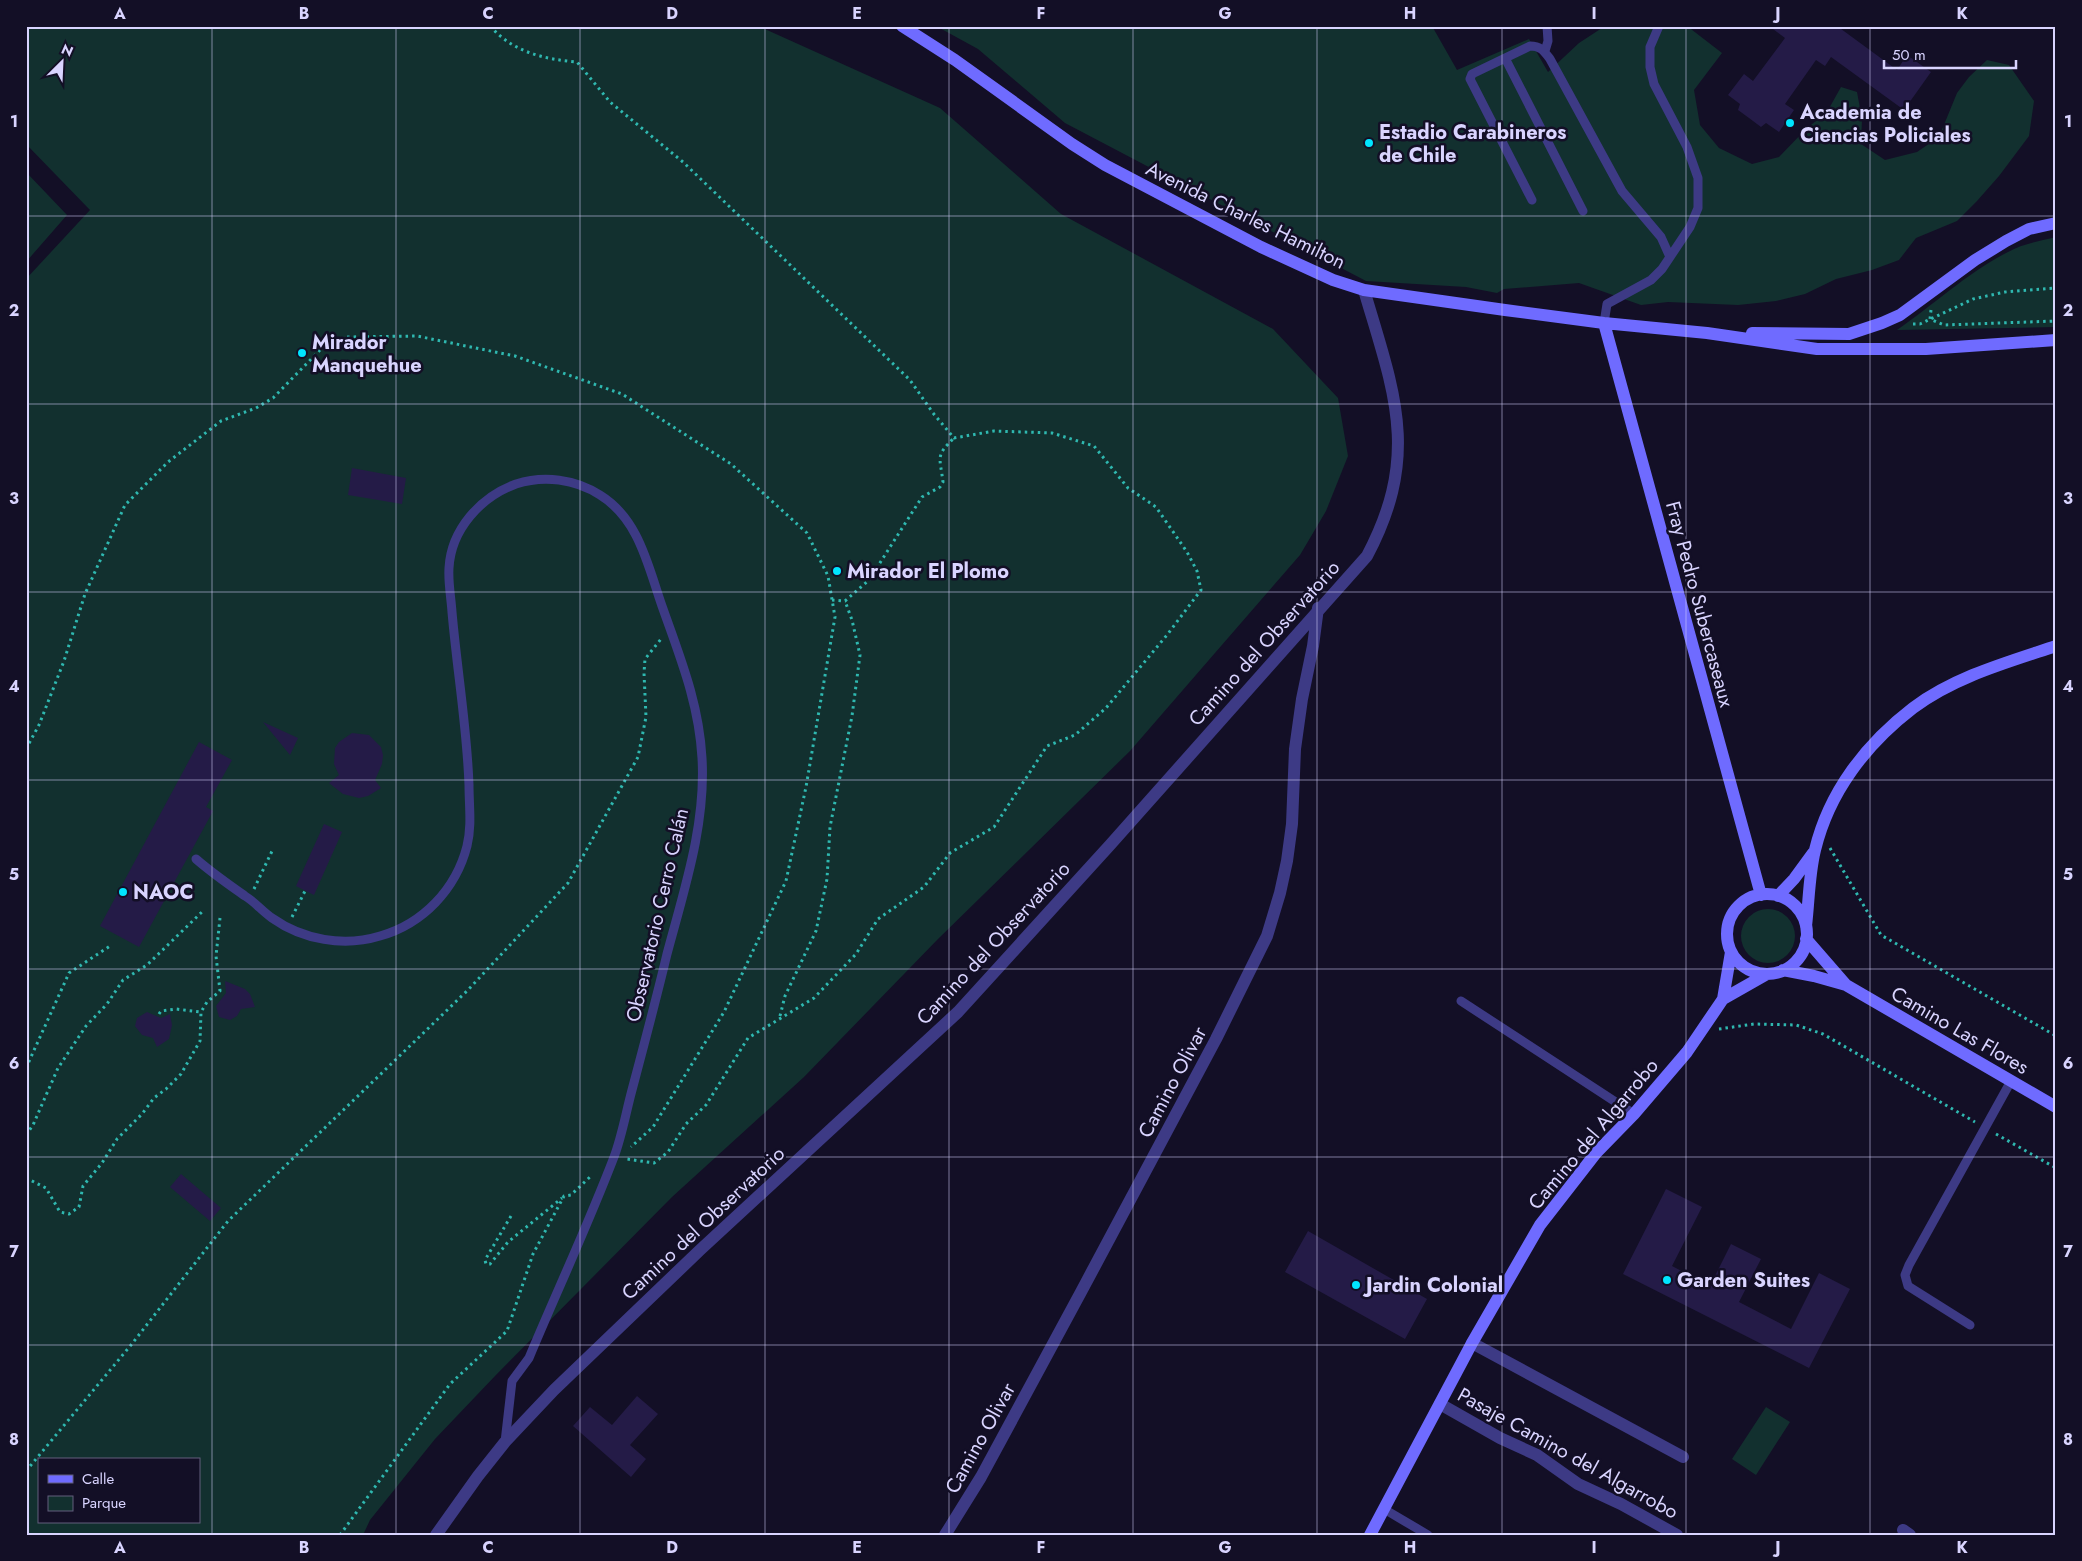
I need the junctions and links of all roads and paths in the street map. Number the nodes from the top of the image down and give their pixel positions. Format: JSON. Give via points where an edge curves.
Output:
{"nodes":[{"id":1,"x":490,"y":26,"type":"edge"},
{"id":2,"x":902,"y":26,"type":"edge"},
{"id":3,"x":1547,"y":26,"type":"edge"},
{"id":4,"x":1659,"y":26,"type":"edge"},
{"id":5,"x":1544,"y":51,"type":"junction"},
{"id":6,"x":1505,"y":58,"type":"junction"},
{"id":7,"x":1532,"y":200,"type":"dead end"},
{"id":8,"x":1583,"y":211,"type":"dead end"},
{"id":9,"x":2056,"y":223,"type":"edge"},
{"id":10,"x":1670,"y":258,"type":"junction"},
{"id":11,"x":2056,"y":288,"type":"edge"},
{"id":12,"x":1364,"y":290,"type":"junction"},
{"id":13,"x":1932,"y":306,"type":"dead end"},
{"id":14,"x":1930,"y":320,"type":"junction"},
{"id":15,"x":2056,"y":321,"type":"edge"},
{"id":16,"x":1604,"y":323,"type":"junction"},
{"id":17,"x":1911,"y":324,"type":"dead end"},
{"id":18,"x":1707,"y":333,"type":"junction"},
{"id":19,"x":2056,"y":340,"type":"edge"},
{"id":20,"x":954,"y":438,"type":"junction"},
{"id":21,"x":832,"y":600,"type":"junction"},
{"id":22,"x":845,"y":601,"type":"junction"},
{"id":23,"x":1318,"y":608,"type":"junction"},
{"id":24,"x":671,"y":632,"type":"junction"},
{"id":25,"x":2056,"y":646,"type":"edge"},
{"id":26,"x":26,"y":749,"type":"edge"},
{"id":27,"x":1819,"y":838,"type":"junction"},
{"id":28,"x":273,"y":849,"type":"dead end"},
{"id":29,"x":1814,"y":851,"type":"junction"},
{"id":30,"x":196,"y":859,"type":"dead end"},
{"id":31,"x":305,"y":890,"type":"dead end"},
{"id":32,"x":1761,"y":895,"type":"junction"},
{"id":33,"x":1778,"y":896,"type":"junction"},
{"id":34,"x":249,"y":898,"type":"junction"},
{"id":35,"x":204,"y":910,"type":"dead end"},
{"id":36,"x":220,"y":918,"type":"dead end"},
{"id":37,"x":1806,"y":926,"type":"junction"},
{"id":38,"x":287,"y":928,"type":"junction"},
{"id":39,"x":1806,"y":939,"type":"junction"},
{"id":40,"x":110,"y":946,"type":"dead end"},
{"id":41,"x":1731,"y":952,"type":"junction"},
{"id":42,"x":1783,"y":970,"type":"junction"},
{"id":43,"x":1767,"y":974,"type":"junction"},
{"id":44,"x":1846,"y":985,"type":"junction"},
{"id":45,"x":1723,"y":999,"type":"junction"},
{"id":46,"x":1461,"y":1001,"type":"dead end"},
{"id":47,"x":201,"y":1012,"type":"junction"},
{"id":48,"x":159,"y":1014,"type":"dead end"},
{"id":49,"x":780,"y":1017,"type":"junction"},
{"id":50,"x":1701,"y":1031,"type":"junction"},
{"id":51,"x":2056,"y":1036,"type":"edge"},
{"id":52,"x":26,"y":1068,"type":"edge"},
{"id":53,"x":2010,"y":1081,"type":"junction"},
{"id":54,"x":2056,"y":1107,"type":"edge"},
{"id":55,"x":1634,"y":1114,"type":"junction"},
{"id":56,"x":1985,"y":1128,"type":"junction"},
{"id":57,"x":26,"y":1135,"type":"edge"},
{"id":58,"x":615,"y":1153,"type":"junction"},
{"id":59,"x":2056,"y":1168,"type":"edge"},
{"id":60,"x":596,"y":1171,"type":"dead end"},
{"id":61,"x":26,"y":1178,"type":"edge"},
{"id":62,"x":564,"y":1196,"type":"junction"},
{"id":63,"x":511,"y":1216,"type":"dead end"},
{"id":64,"x":1970,"y":1324,"type":"dead end"},
{"id":65,"x":1472,"y":1343,"type":"junction"},
{"id":66,"x":1440,"y":1404,"type":"junction"},
{"id":67,"x":505,"y":1442,"type":"junction"},
{"id":68,"x":1683,"y":1457,"type":"dead end"},
{"id":69,"x":26,"y":1471,"type":"edge"},
{"id":70,"x":1384,"y":1509,"type":"junction"},
{"id":71,"x":340,"y":1535,"type":"edge"},
{"id":72,"x":436,"y":1535,"type":"edge"},
{"id":73,"x":946,"y":1535,"type":"edge"},
{"id":74,"x":1370,"y":1535,"type":"edge"},
{"id":75,"x":1428,"y":1535,"type":"edge"},
{"id":76,"x":1677,"y":1535,"type":"edge"}],
"edges":[{"from":1,"to":20,"type":"path","via":[[500,38],[524,50],[548,59],[577,62],[610,102],[683,162],[910,380]]},
{"from":2,"to":12,"type":"street","name":"Avenida Charles Hamilton","via":[[1106,165],[1261,247],[1333,280]]},
{"from":3,"to":5,"type":"lane","via":[[1548,41]]},
{"from":4,"to":10,"type":"lane","via":[[1650,47],[1654,84],[1687,147],[1698,178],[1698,208]]},
{"from":5,"to":6,"type":"lane","via":[[1538,46],[1530,46]]},
{"from":5,"to":10,"type":"lane","via":[[1622,191],[1661,237]]},
{"from":6,"to":7,"type":"lane","via":[[1472,74],[1470,79]]},
{"from":6,"to":8,"type":"lane"},
{"from":9,"to":18,"type":"street","name":"Avenida Charles Hamilton","via":[[2029,228],[1975,260],[1900,315],[1849,334]]},
{"from":10,"to":16,"type":"lane","via":[[1651,280],[1607,304]]},
{"from":11,"to":14,"type":"path","via":[[2005,292],[1973,300]]},
{"from":12,"to":16,"type":"street","name":"Avenida Charles Hamilton"},
{"from":12,"to":23,"type":"street","name":"Camino del Observatorio","via":[[1395,401],[1399,446],[1397,470],[1386,514],[1366,556]]},
{"from":13,"to":14,"type":"path"},
{"from":14,"to":15,"type":"path","via":[[1944,325]]},
{"from":14,"to":17,"type":"path"},
{"from":16,"to":18,"type":"street","name":"Avenida Charles Hamilton"},
{"from":16,"to":32,"type":"street","name":"Fray Pedro Subercaseaux"},
{"from":18,"to":19,"type":"street","name":"Avenida Charles Hamilton","via":[[1817,349],[1926,349]]},
{"from":20,"to":22,"type":"path","via":[[940,456],[943,482],[940,487],[922,497],[869,580]]},
{"from":20,"to":49,"type":"path","via":[[994,431],[1052,433],[1094,446],[1128,488],[1156,507],[1187,552],[1197,571],[1201,590],[1106,708],[1075,735],[1048,746],[994,827],[950,853],[924,887],[878,919],[856,954],[814,998]]},
{"from":21,"to":22,"type":"path"},
{"from":21,"to":26,"type":"path","via":[[828,576],[807,533],[731,464],[622,394],[515,356],[446,341],[417,336],[346,337],[320,350],[273,398],[220,421],[168,462],[125,505],[85,594],[64,661]]},
{"from":21,"to":58,"type":"path","via":[[835,617],[806,787],[786,881],[724,1012],[653,1127],[633,1146]]},
{"from":22,"to":49,"type":"path","via":[[860,655],[852,716],[830,827],[827,879],[816,931],[785,996]]},
{"from":23,"to":67,"type":"street","name":"Camino del Observatorio","via":[[958,1012],[693,1257],[554,1390]]},
{"from":23,"to":73,"type":"street","name":"Camino Olivar","via":[[1295,749],[1287,861],[1267,936],[1086,1283]]},
{"from":24,"to":38,"type":"lane","name":"Observatorio Cerro Calán","via":[[632,526],[598,494],[570,482],[539,480],[509,487],[483,503],[456,540],[448,570],[468,750],[470,830],[460,866],[452,883],[434,905],[396,931],[359,941],[341,941],[322,940]]},
{"from":24,"to":58,"type":"lane","name":"Observatorio Cerro Calán","via":[[696,707],[702,759],[700,813],[690,868]]},
{"from":24,"to":69,"type":"path","via":[[658,642],[645,660],[646,717],[638,757],[568,883],[468,990],[228,1221]]},
{"from":25,"to":27,"type":"street","via":[[1971,677],[1914,708],[1862,756],[1842,784]]},
{"from":27,"to":29,"type":"street"},
{"from":27,"to":51,"type":"path","via":[[1828,843],[1881,935]]},
{"from":28,"to":34,"type":"path"},
{"from":29,"to":33,"type":"street"},
{"from":29,"to":37,"type":"street"},
{"from":30,"to":34,"type":"lane","name":"Observatorio Cerro Calán"},
{"from":31,"to":38,"type":"path"},
{"from":32,"to":33,"type":"street"},
{"from":32,"to":41,"type":"street","via":[[1749,898],[1731,916],[1727,940]]},
{"from":33,"to":37,"type":"street","via":[[1796,908]]},
{"from":34,"to":38,"type":"lane","name":"Observatorio Cerro Calán"},
{"from":35,"to":57,"type":"path","via":[[147,964],[123,980],[107,1004],[86,1026],[58,1068]]},
{"from":36,"to":47,"type":"path","via":[[216,956],[220,990]]},
{"from":37,"to":39,"type":"street"},
{"from":39,"to":42,"type":"street","via":[[1794,963]]},
{"from":39,"to":44,"type":"street","name":"Camino Las Flores"},
{"from":40,"to":52,"type":"path","via":[[69,973]]},
{"from":41,"to":43,"type":"street","via":[[1746,968]]},
{"from":41,"to":45,"type":"street","name":"Camino del Algarrobo"},
{"from":42,"to":43,"type":"street"},
{"from":42,"to":44,"type":"street","name":"Camino Las Flores"},
{"from":43,"to":45,"type":"street","name":"Camino del Algarrobo"},
{"from":44,"to":53,"type":"street","name":"Camino Las Flores"},
{"from":45,"to":50,"type":"street","name":"Camino del Algarrobo"},
{"from":46,"to":55,"type":"lane"},
{"from":47,"to":48,"type":"path","via":[[176,1009]]},
{"from":47,"to":61,"type":"path","via":[[200,1041],[181,1074],[117,1139],[83,1186],[79,1207],[69,1214],[60,1212],[46,1188]]},
{"from":49,"to":58,"type":"path","via":[[748,1038],[706,1105],[686,1124],[668,1152],[654,1163],[632,1161]]},
{"from":50,"to":55,"type":"street","name":"Camino del Algarrobo"},
{"from":50,"to":56,"type":"path","via":[[1754,1024],[1796,1025],[1823,1034]]},
{"from":53,"to":54,"type":"street","name":"Camino Las Flores"},
{"from":53,"to":56,"type":"lane"},
{"from":55,"to":65,"type":"street","name":"Camino del Algarrobo","via":[[1596,1153],[1540,1225]]},
{"from":56,"to":59,"type":"path"},
{"from":56,"to":64,"type":"lane","via":[[1905,1275],[1908,1286]]},
{"from":58,"to":67,"type":"lane","name":"Observatorio Cerro Calán","via":[[529,1358],[512,1381]]},
{"from":60,"to":62,"type":"path","via":[[571,1195]]},
{"from":62,"to":63,"type":"path","via":[[508,1242],[490,1264],[486,1264],[485,1260]]},
{"from":62,"to":71,"type":"path","via":[[533,1254],[507,1331],[450,1384]]},
{"from":65,"to":66,"type":"street","name":"Camino del Algarrobo"},
{"from":65,"to":68,"type":"street"},
{"from":66,"to":70,"type":"street","name":"Camino del Algarrobo"},
{"from":66,"to":76,"type":"street","name":"Pasaje Camino del Algarrobo","via":[[1500,1438],[1537,1454],[1578,1484]]},
{"from":67,"to":72,"type":"street","name":"Camino del Observatorio"},
{"from":70,"to":74,"type":"street","name":"Camino del Algarrobo"},
{"from":70,"to":75,"type":"lane"}]}
